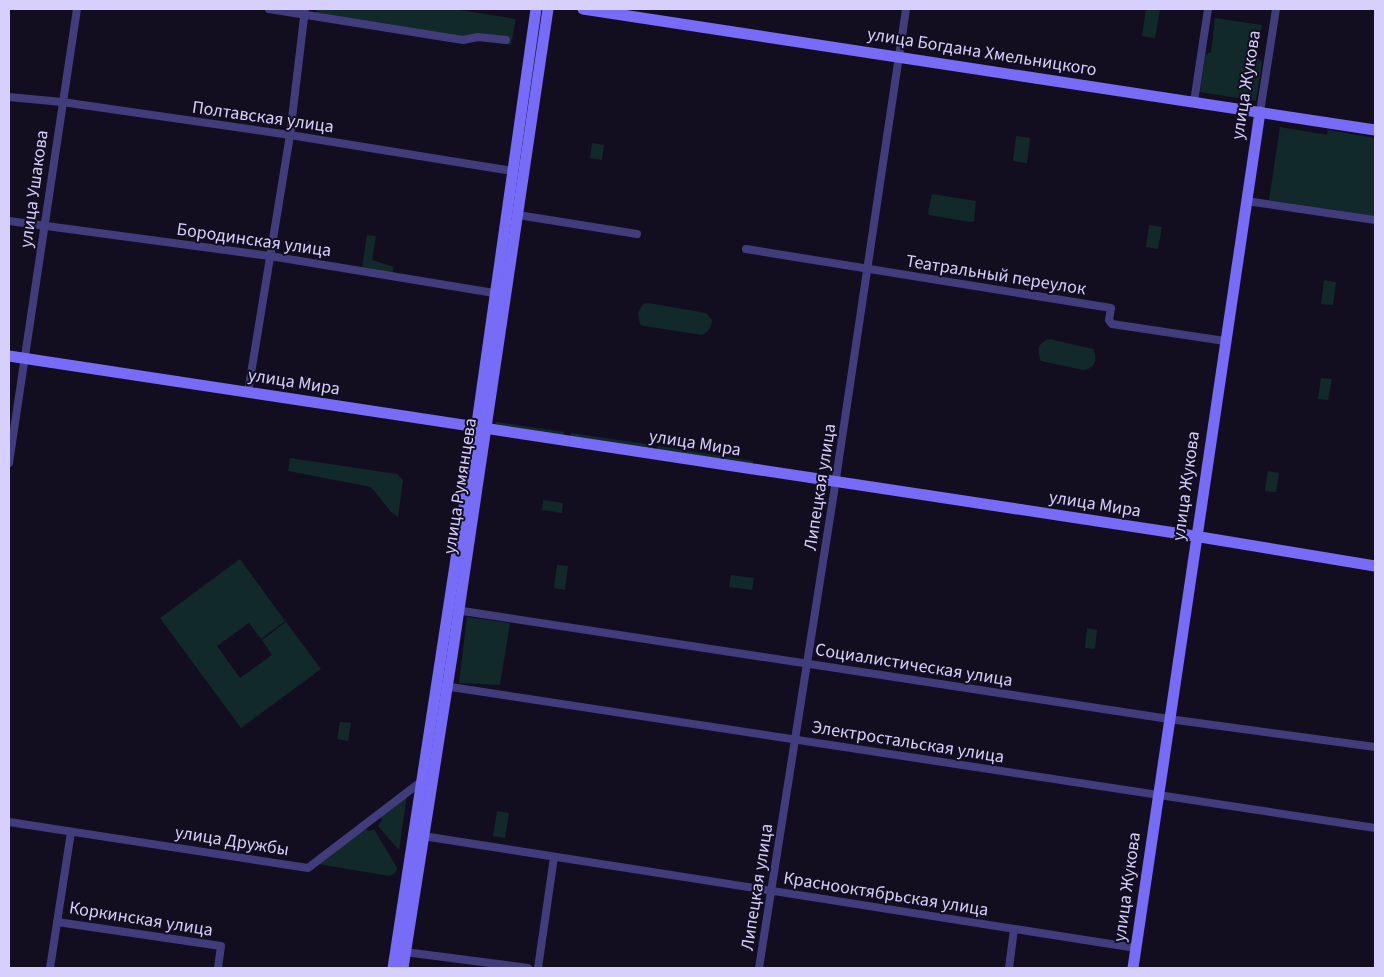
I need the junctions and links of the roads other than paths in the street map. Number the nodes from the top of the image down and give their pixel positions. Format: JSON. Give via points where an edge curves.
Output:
{"nodes":[{"id":1,"x":78,"y":9,"type":"edge"},
{"id":2,"x":269,"y":9,"type":"edge"},
{"id":3,"x":536,"y":9,"type":"edge"},
{"id":4,"x":548,"y":9,"type":"edge"},
{"id":5,"x":583,"y":9,"type":"edge"},
{"id":6,"x":906,"y":9,"type":"edge"},
{"id":7,"x":1208,"y":9,"type":"edge"},
{"id":8,"x":1276,"y":9,"type":"edge"},
{"id":9,"x":304,"y":12,"type":"edge"},
{"id":10,"x":506,"y":40,"type":"dead end"},
{"id":11,"x":899,"y":57,"type":"junction"},
{"id":12,"x":9,"y":97,"type":"edge"},
{"id":13,"x":62,"y":102,"type":"junction"},
{"id":14,"x":1194,"y":102,"type":"junction"},
{"id":15,"x":1260,"y":112,"type":"junction"},
{"id":16,"x":1375,"y":130,"type":"edge"},
{"id":17,"x":290,"y":135,"type":"junction"},
{"id":18,"x":512,"y":172,"type":"junction"},
{"id":19,"x":1246,"y":201,"type":"junction"},
{"id":20,"x":518,"y":215,"type":"junction"},
{"id":21,"x":1375,"y":220,"type":"edge"},
{"id":22,"x":9,"y":221,"type":"edge"},
{"id":23,"x":44,"y":224,"type":"junction"},
{"id":24,"x":637,"y":234,"type":"dead end"},
{"id":25,"x":746,"y":249,"type":"dead end"},
{"id":26,"x":270,"y":256,"type":"junction"},
{"id":27,"x":867,"y":270,"type":"junction"},
{"id":28,"x":494,"y":293,"type":"junction"},
{"id":29,"x":1225,"y":341,"type":"junction"},
{"id":30,"x":9,"y":356,"type":"edge"},
{"id":31,"x":24,"y":358,"type":"junction"},
{"id":32,"x":248,"y":392,"type":"junction"},
{"id":33,"x":481,"y":428,"type":"junction"},
{"id":34,"x":9,"y":463,"type":"edge"},
{"id":35,"x":836,"y":482,"type":"junction"},
{"id":36,"x":1197,"y":537,"type":"junction"},
{"id":37,"x":1375,"y":566,"type":"edge"},
{"id":38,"x":454,"y":610,"type":"junction"},
{"id":39,"x":808,"y":664,"type":"junction"},
{"id":40,"x":443,"y":685,"type":"junction"},
{"id":41,"x":1169,"y":718,"type":"junction"},
{"id":42,"x":796,"y":741,"type":"junction"},
{"id":43,"x":1375,"y":747,"type":"edge"},
{"id":44,"x":422,"y":782,"type":"junction"},
{"id":45,"x":1157,"y":796,"type":"junction"},
{"id":46,"x":9,"y":822,"type":"edge"},
{"id":47,"x":1375,"y":828,"type":"edge"},
{"id":48,"x":71,"y":832,"type":"junction"},
{"id":49,"x":423,"y":836,"type":"junction"},
{"id":50,"x":554,"y":857,"type":"junction"},
{"id":51,"x":413,"y":874,"type":"junction"},
{"id":52,"x":771,"y":891,"type":"junction"},
{"id":53,"x":57,"y":922,"type":"junction"},
{"id":54,"x":1014,"y":929,"type":"junction"},
{"id":55,"x":1136,"y":948,"type":"junction"},
{"id":56,"x":405,"y":952,"type":"junction"},
{"id":57,"x":50,"y":968,"type":"edge"},
{"id":58,"x":218,"y":968,"type":"edge"},
{"id":59,"x":393,"y":968,"type":"edge"},
{"id":60,"x":403,"y":968,"type":"edge"},
{"id":61,"x":528,"y":968,"type":"edge"},
{"id":62,"x":538,"y":968,"type":"edge"},
{"id":63,"x":759,"y":968,"type":"edge"},
{"id":64,"x":1008,"y":968,"type":"edge"},
{"id":65,"x":1133,"y":968,"type":"edge"}],
"edges":[{"from":1,"to":13,"type":"street","name":"улица Ушакова"},
{"from":2,"to":9,"type":"street"},
{"from":3,"to":18,"type":"main road","name":"улица Румянцева"},
{"from":4,"to":20,"type":"main road","name":"улица Румянцева"},
{"from":5,"to":11,"type":"main road","name":"улица Богдана Хмельницкого"},
{"from":6,"to":11,"type":"street","name":"Липецкая улица"},
{"from":7,"to":14,"type":"street"},
{"from":8,"to":15,"type":"street","name":"улица Жукова"},
{"from":9,"to":10,"type":"street","via":[[463,40],[478,37]]},
{"from":9,"to":17,"type":"street"},
{"from":11,"to":14,"type":"main road","name":"улица Богдана Хмельницкого"},
{"from":11,"to":27,"type":"street","name":"Липецкая улица"},
{"from":12,"to":13,"type":"street","name":"Полтавская улица"},
{"from":13,"to":17,"type":"street","name":"Полтавская улица"},
{"from":13,"to":23,"type":"street","name":"улица Ушакова"},
{"from":14,"to":15,"type":"main road","name":"улица Богдана Хмельницкого"},
{"from":15,"to":16,"type":"main road","name":"улица Богдана Хмельницкого"},
{"from":15,"to":19,"type":"main road","name":"улица Жукова"},
{"from":17,"to":18,"type":"street","name":"Полтавская улица"},
{"from":17,"to":26,"type":"street"},
{"from":18,"to":28,"type":"main road","name":"улица Румянцева"},
{"from":19,"to":21,"type":"street"},
{"from":19,"to":29,"type":"main road","name":"улица Жукова"},
{"from":20,"to":24,"type":"street"},
{"from":20,"to":33,"type":"main road","name":"улица Румянцева"},
{"from":22,"to":23,"type":"street","name":"Бородинская улица"},
{"from":23,"to":26,"type":"street","name":"Бородинская улица"},
{"from":23,"to":31,"type":"street","name":"улица Ушакова"},
{"from":25,"to":27,"type":"street","name":"Театральный переулок"},
{"from":26,"to":28,"type":"street","name":"Бородинская улица"},
{"from":26,"to":32,"type":"street"},
{"from":27,"to":29,"type":"street","name":"Театральный переулок","via":[[1111,308],[1109,320],[1112,324]]},
{"from":27,"to":35,"type":"street","name":"Липецкая улица"},
{"from":28,"to":33,"type":"main road","name":"улица Румянцева"},
{"from":29,"to":36,"type":"main road","name":"улица Жукова"},
{"from":30,"to":31,"type":"main road","name":"улица Мира"},
{"from":31,"to":32,"type":"main road","name":"улица Мира"},
{"from":31,"to":34,"type":"street","name":"улица Ушакова"},
{"from":32,"to":33,"type":"main road","name":"улица Мира"},
{"from":33,"to":35,"type":"main road","name":"улица Мира"},
{"from":33,"to":38,"type":"main road","name":"улица Румянцева"},
{"from":35,"to":36,"type":"main road","name":"улица Мира"},
{"from":35,"to":39,"type":"street","name":"Липецкая улица"},
{"from":36,"to":37,"type":"main road","name":"улица Мира"},
{"from":36,"to":41,"type":"main road","name":"улица Жукова"},
{"from":38,"to":39,"type":"street","name":"Социалистическая улица"},
{"from":38,"to":40,"type":"main road","name":"улица Румянцева"},
{"from":39,"to":41,"type":"street","name":"Социалистическая улица"},
{"from":39,"to":42,"type":"street","name":"Липецкая улица"},
{"from":40,"to":42,"type":"street","name":"Электростальская улица"},
{"from":40,"to":44,"type":"main road","name":"улица Румянцева"},
{"from":40,"to":49,"type":"main road","name":"улица Румянцева"},
{"from":41,"to":43,"type":"street","name":"Социалистическая улица"},
{"from":41,"to":45,"type":"main road","name":"улица Жукова"},
{"from":42,"to":45,"type":"street","name":"Электростальская улица"},
{"from":42,"to":52,"type":"street","name":"Липецкая улица"},
{"from":44,"to":48,"type":"street","name":"улица Дружбы","via":[[308,868]]},
{"from":44,"to":51,"type":"main road","name":"улица Румянцева"},
{"from":45,"to":47,"type":"street","name":"Электростальская улица"},
{"from":45,"to":55,"type":"main road","name":"улица Жукова"},
{"from":46,"to":48,"type":"street","name":"улица Дружбы"},
{"from":48,"to":53,"type":"street"},
{"from":49,"to":50,"type":"street","name":"Краснооктябрьская улица"},
{"from":49,"to":51,"type":"main road","name":"улица Румянцева"},
{"from":50,"to":52,"type":"street","name":"Краснооктябрьская улица"},
{"from":50,"to":62,"type":"street"},
{"from":51,"to":56,"type":"main road","name":"улица Румянцева"},
{"from":51,"to":59,"type":"main road","name":"улица Румянцева"},
{"from":52,"to":54,"type":"street","name":"Краснооктябрьская улица"},
{"from":52,"to":63,"type":"street","name":"Липецкая улица"},
{"from":53,"to":57,"type":"street"},
{"from":53,"to":58,"type":"street","name":"Коркинская улица","via":[[221,946]]},
{"from":54,"to":55,"type":"street","name":"Краснооктябрьская улица"},
{"from":54,"to":64,"type":"street"},
{"from":55,"to":65,"type":"main road","name":"улица Жукова"},
{"from":56,"to":60,"type":"main road","name":"улица Румянцева"},
{"from":56,"to":61,"type":"street"}]}
